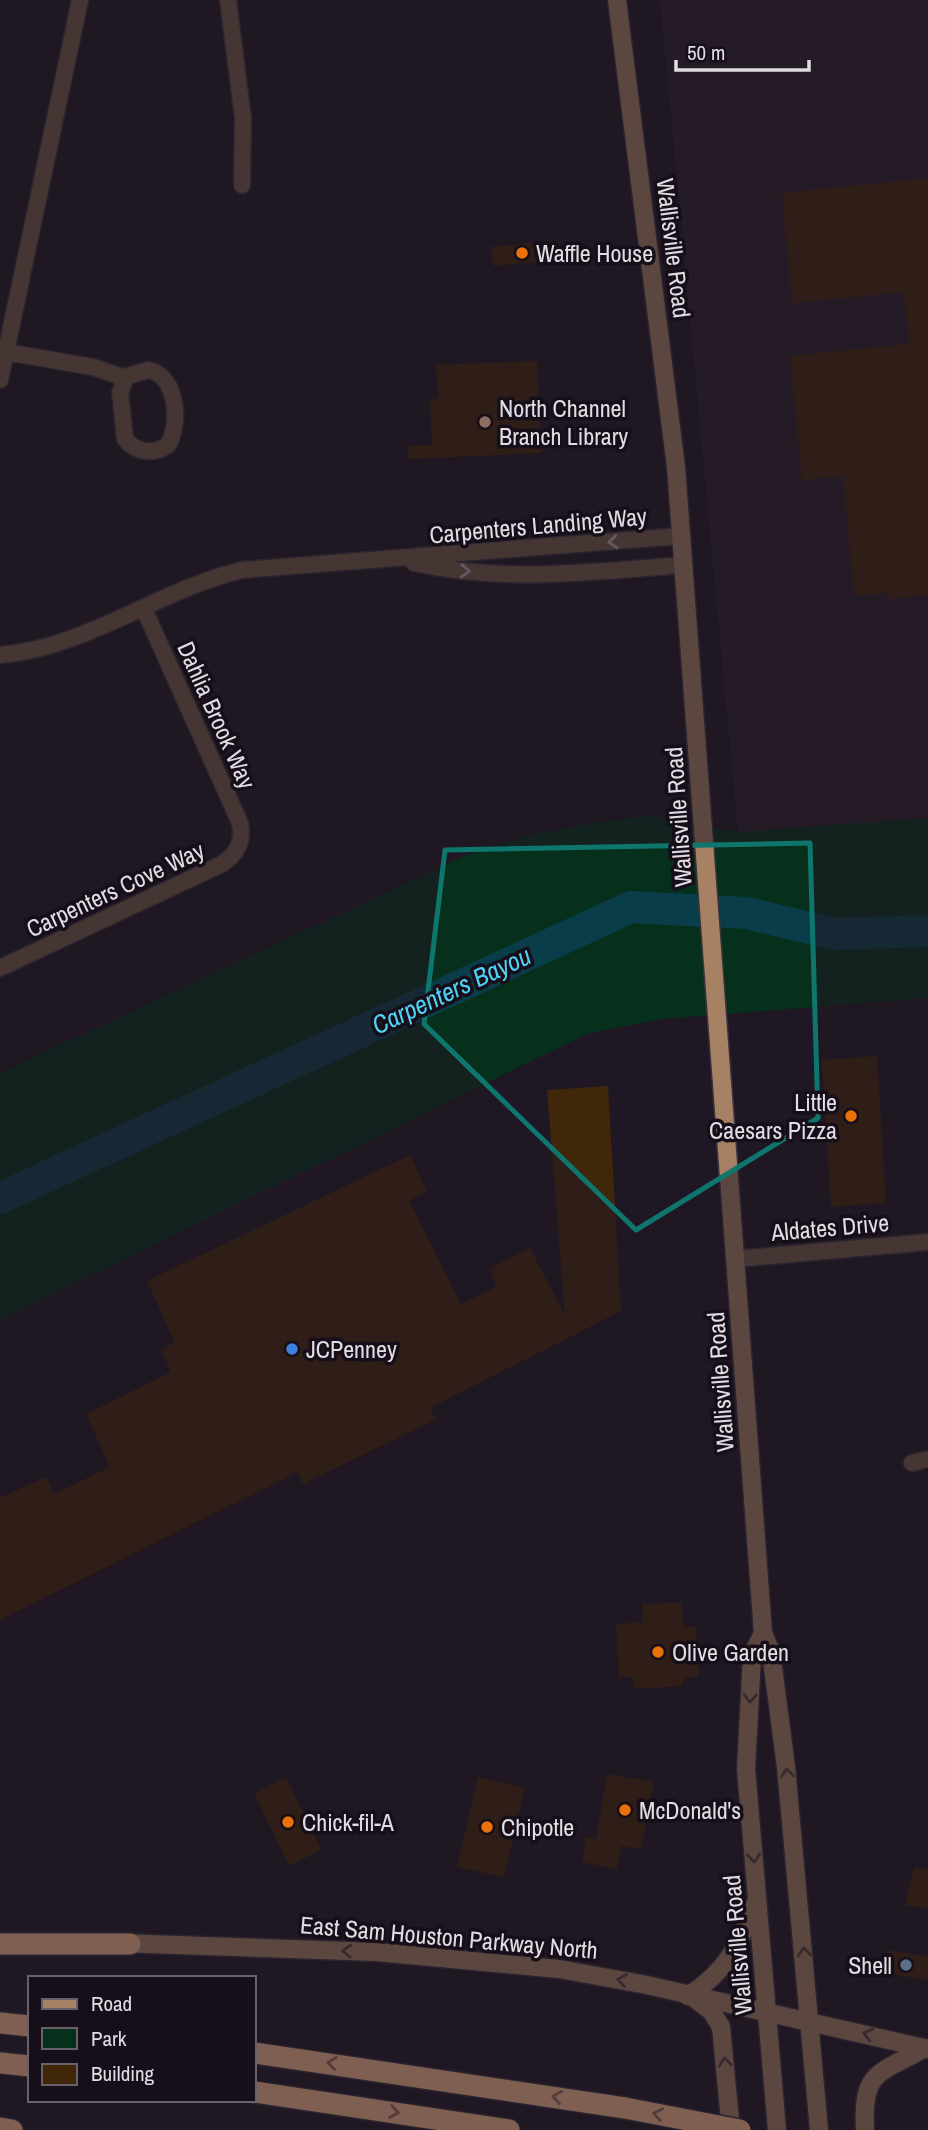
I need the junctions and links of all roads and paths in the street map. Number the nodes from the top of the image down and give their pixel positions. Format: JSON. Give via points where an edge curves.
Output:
{"nodes":[{"id":1,"x":80,"y":0,"type":"edge"},
{"id":2,"x":228,"y":0,"type":"edge"},
{"id":3,"x":617,"y":0,"type":"edge"},
{"id":4,"x":242,"y":185,"type":"dead end"},
{"id":5,"x":6,"y":352,"type":"junction"},
{"id":6,"x":125,"y":378,"type":"junction"},
{"id":7,"x":0,"y":380,"type":"edge"},
{"id":8,"x":681,"y":536,"type":"junction"},
{"id":9,"x":398,"y":560,"type":"junction"},
{"id":10,"x":683,"y":565,"type":"junction"},
{"id":11,"x":144,"y":609,"type":"junction"},
{"id":12,"x":0,"y":655,"type":"edge"},
{"id":13,"x":241,"y":841,"type":"joint"},
{"id":14,"x":0,"y":968,"type":"edge"},
{"id":15,"x":928,"y":1242,"type":"edge"},
{"id":16,"x":735,"y":1259,"type":"junction"},
{"id":17,"x":928,"y":1459,"type":"edge"},
{"id":18,"x":912,"y":1463,"type":"dead end"},
{"id":19,"x":763,"y":1633,"type":"junction"},
{"id":20,"x":758,"y":1898,"type":"junction"},
{"id":21,"x":0,"y":1934,"type":"edge"},
{"id":22,"x":0,"y":1944,"type":"edge"},
{"id":23,"x":130,"y":1944,"type":"junction"},
{"id":24,"x":690,"y":1996,"type":"junction"},
{"id":25,"x":768,"y":2012,"type":"junction"},
{"id":26,"x":811,"y":2020,"type":"junction"},
{"id":27,"x":0,"y":2023,"type":"edge"},
{"id":28,"x":28,"y":2026,"type":"edge"},
{"id":29,"x":926,"y":2048,"type":"edge"},
{"id":30,"x":256,"y":2053,"type":"edge"},
{"id":31,"x":0,"y":2063,"type":"edge"},
{"id":32,"x":28,"y":2066,"type":"edge"},
{"id":33,"x":256,"y":2092,"type":"edge"},
{"id":34,"x":0,"y":2128,"type":"edge"},
{"id":35,"x":12,"y":2130,"type":"edge"},
{"id":36,"x":509,"y":2130,"type":"edge"},
{"id":37,"x":731,"y":2130,"type":"edge"},
{"id":38,"x":740,"y":2130,"type":"edge"},
{"id":39,"x":777,"y":2130,"type":"edge"},
{"id":40,"x":819,"y":2130,"type":"edge"},
{"id":41,"x":865,"y":2130,"type":"edge"}],
"edges":[{"from":1,"to":5,"type":"street"},
{"from":2,"to":4,"type":"street","via":[[243,118]]},
{"from":3,"to":8,"type":"main road","name":"Wallisville Road","via":[[656,291]]},
{"from":5,"to":6,"type":"street","via":[[93,366]]},
{"from":5,"to":7,"type":"street"},
{"from":6,"to":6,"type":"street","via":[[149,370],[167,381],[174,432],[168,445],[145,451],[125,439],[120,392]]},
{"from":8,"to":9,"type":"street","name":"Carpenters Landing Way","one_way":true},
{"from":8,"to":10,"type":"main road","name":"Wallisville Road"},
{"from":9,"to":10,"type":"street","name":"Carpenters Landing Way","one_way":true,"via":[[443,569],[540,576]]},
{"from":9,"to":11,"type":"street","name":"Carpenters Landing Way","via":[[242,570],[205,580]]},
{"from":10,"to":16,"type":"main road","name":"Wallisville Road"},
{"from":11,"to":12,"type":"street","name":"Carpenters Landing Way","via":[[62,643]]},
{"from":11,"to":13,"type":"street","name":"Dahlia Brook Way","via":[[240,823]]},
{"from":13,"to":14,"type":"street","name":"Carpenters Cove Way","via":[[222,864]]},
{"from":15,"to":16,"type":"street","name":"Aldates Drive"},
{"from":16,"to":19,"type":"main road","name":"Wallisville Road"},
{"from":17,"to":18,"type":"street"},
{"from":19,"to":20,"type":"main road","name":"Wallisville Road","one_way":true,"via":[[752,1656],[746,1769]]},
{"from":26,"to":19,"type":"main road","name":"Wallisville Road","one_way":true,"via":[[786,1767],[771,1652]]},
{"from":20,"to":24,"type":"main road","via":[[735,1953],[714,1978]]},
{"from":20,"to":25,"type":"main road","name":"Wallisville Road"},
{"from":21,"to":23,"type":"main road","name":"East Sam Houston Parkway North"},
{"from":22,"to":23,"type":"highway"},
{"from":24,"to":23,"type":"main road","name":"East Sam Houston Parkway North","one_way":true,"via":[[533,1966],[377,1952]]},
{"from":24,"to":25,"type":"main road","name":"East Sam Houston Parkway North"},
{"from":37,"to":24,"type":"main road","one_way":true,"via":[[721,2027],[712,2012]]},
{"from":25,"to":26,"type":"main road","name":"East Sam Houston Parkway North"},
{"from":25,"to":39,"type":"main road","name":"Wallisville Road"},
{"from":29,"to":26,"type":"main road","name":"East Sam Houston Parkway North","one_way":true},
{"from":26,"to":40,"type":"main road","name":"Wallisville Road"},
{"from":27,"to":28,"type":"highway"},
{"from":29,"to":41,"type":"main road","via":[[872,2080],[864,2098]]},
{"from":38,"to":30,"type":"highway","one_way":true,"bridge":true,"via":[[625,2108]]},
{"from":31,"to":32,"type":"highway"},
{"from":33,"to":36,"type":"highway","one_way":true},
{"from":34,"to":35,"type":"highway"}]}
